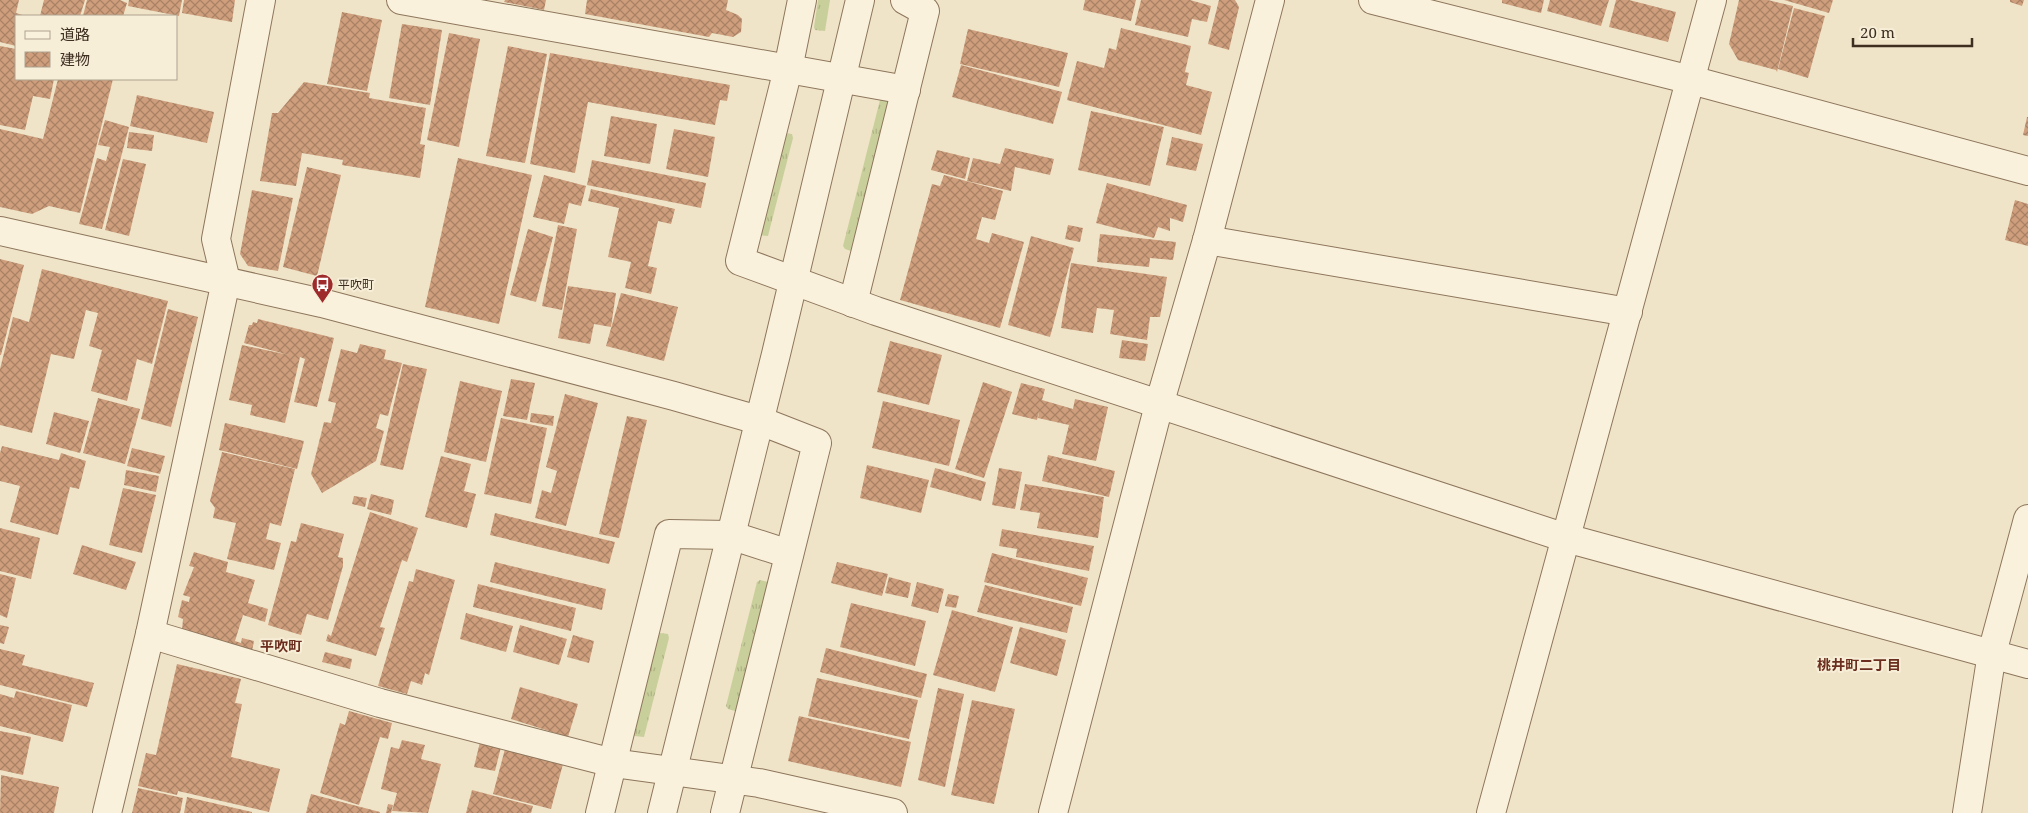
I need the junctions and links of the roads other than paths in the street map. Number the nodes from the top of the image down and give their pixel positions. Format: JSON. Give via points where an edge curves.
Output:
{"nodes":[{"id":1,"x":261,"y":0,"type":"edge"},
{"id":2,"x":401,"y":0,"type":"edge"},
{"id":3,"x":802,"y":0,"type":"edge"},
{"id":4,"x":860,"y":0,"type":"edge"},
{"id":5,"x":905,"y":0,"type":"edge"},
{"id":6,"x":1270,"y":0,"type":"edge"},
{"id":7,"x":1373,"y":0,"type":"edge"},
{"id":8,"x":1712,"y":0,"type":"edge"},
{"id":9,"x":788,"y":69,"type":"junction"},
{"id":10,"x":843,"y":79,"type":"junction"},
{"id":11,"x":1691,"y":80,"type":"junction"},
{"id":12,"x":906,"y":90,"type":"junction"},
{"id":13,"x":2028,"y":171,"type":"edge"},
{"id":14,"x":0,"y":231,"type":"edge"},
{"id":15,"x":1207,"y":240,"type":"junction"},
{"id":16,"x":226,"y":281,"type":"junction"},
{"id":17,"x":793,"y":282,"type":"junction"},
{"id":18,"x":853,"y":303,"type":"junction"},
{"id":19,"x":1628,"y":312,"type":"junction"},
{"id":20,"x":1159,"y":405,"type":"junction"},
{"id":21,"x":758,"y":420,"type":"junction"},
{"id":22,"x":2028,"y":519,"type":"edge"},
{"id":23,"x":730,"y":535,"type":"junction"},
{"id":24,"x":1566,"y":538,"type":"junction"},
{"id":25,"x":789,"y":554,"type":"junction"},
{"id":26,"x":150,"y":634,"type":"junction"},
{"id":27,"x":1992,"y":653,"type":"junction"},
{"id":28,"x":2028,"y":664,"type":"edge"},
{"id":29,"x":613,"y":763,"type":"junction"},
{"id":30,"x":672,"y":772,"type":"junction"},
{"id":31,"x":734,"y":779,"type":"junction"},
{"id":32,"x":107,"y":813,"type":"edge"},
{"id":33,"x":600,"y":813,"type":"edge"},
{"id":34,"x":662,"y":813,"type":"edge"},
{"id":35,"x":726,"y":813,"type":"edge"},
{"id":36,"x":893,"y":813,"type":"edge"},
{"id":37,"x":1052,"y":813,"type":"edge"},
{"id":38,"x":1491,"y":813,"type":"edge"},
{"id":39,"x":1967,"y":813,"type":"edge"}],
"edges":[{"from":1,"to":16,"type":"street","via":[[216,239]]},
{"from":2,"to":9,"type":"street"},
{"from":3,"to":9,"type":"street"},
{"from":4,"to":10,"type":"street"},
{"from":5,"to":12,"type":"street","via":[[925,11]]},
{"from":6,"to":15,"type":"street"},
{"from":7,"to":11,"type":"street"},
{"from":8,"to":11,"type":"street"},
{"from":9,"to":10,"type":"street"},
{"from":9,"to":17,"type":"street","via":[[740,261]]},
{"from":10,"to":12,"type":"street"},
{"from":10,"to":17,"type":"street"},
{"from":11,"to":13,"type":"street"},
{"from":11,"to":19,"type":"street"},
{"from":12,"to":18,"type":"street"},
{"from":14,"to":16,"type":"street"},
{"from":15,"to":19,"type":"street"},
{"from":15,"to":20,"type":"street"},
{"from":16,"to":21,"type":"street","via":[[322,303]]},
{"from":16,"to":26,"type":"street"},
{"from":17,"to":18,"type":"street"},
{"from":17,"to":21,"type":"street"},
{"from":18,"to":20,"type":"street"},
{"from":19,"to":24,"type":"street"},
{"from":20,"to":24,"type":"street"},
{"from":20,"to":37,"type":"street"},
{"from":21,"to":23,"type":"street"},
{"from":21,"to":25,"type":"street","via":[[817,443]]},
{"from":22,"to":27,"type":"street"},
{"from":23,"to":25,"type":"street"},
{"from":23,"to":29,"type":"street","via":[[669,534]]},
{"from":23,"to":30,"type":"street"},
{"from":24,"to":27,"type":"street"},
{"from":24,"to":38,"type":"street"},
{"from":25,"to":31,"type":"street"},
{"from":26,"to":29,"type":"street","via":[[380,703]]},
{"from":26,"to":32,"type":"street"},
{"from":27,"to":28,"type":"street"},
{"from":27,"to":39,"type":"street"},
{"from":29,"to":30,"type":"street"},
{"from":29,"to":33,"type":"street"},
{"from":30,"to":31,"type":"street"},
{"from":30,"to":34,"type":"street"},
{"from":31,"to":35,"type":"street"},
{"from":31,"to":36,"type":"street"}]}
